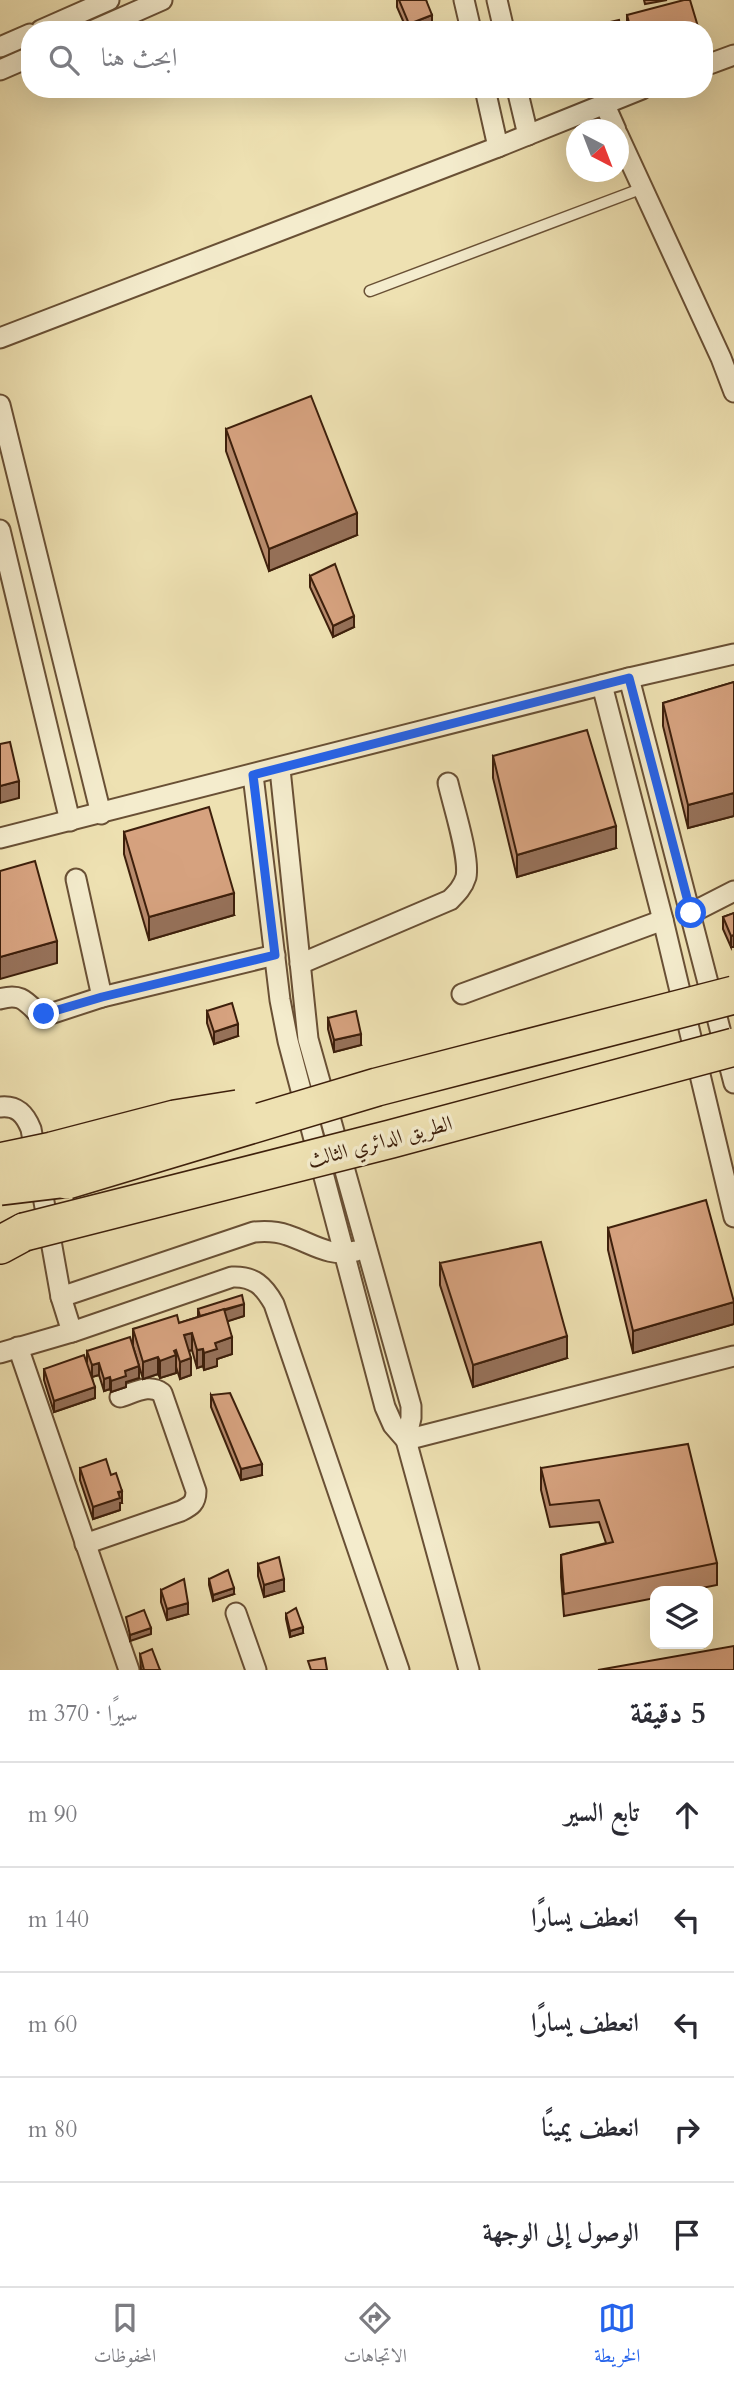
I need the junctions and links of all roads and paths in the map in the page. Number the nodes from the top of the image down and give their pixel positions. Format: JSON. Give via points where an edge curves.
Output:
{"nodes":[{"id":1,"x":109,"y":0,"type":"edge"},
{"id":2,"x":162,"y":0,"type":"edge"},
{"id":3,"x":464,"y":0,"type":"edge"},
{"id":4,"x":497,"y":0,"type":"edge"},
{"id":5,"x":66,"y":16,"type":"edge"},
{"id":6,"x":114,"y":21,"type":"edge"},
{"id":7,"x":469,"y":21,"type":"edge"},
{"id":8,"x":502,"y":21,"type":"edge"},
{"id":9,"x":21,"y":38,"type":"edge"},
{"id":10,"x":0,"y":47,"type":"edge"},
{"id":11,"x":734,"y":55,"type":"edge"},
{"id":12,"x":21,"y":61,"type":"edge"},
{"id":13,"x":713,"y":63,"type":"edge"},
{"id":14,"x":0,"y":70,"type":"edge"},
{"id":15,"x":487,"y":98,"type":"edge"},
{"id":16,"x":519,"y":98,"type":"edge"},
{"id":17,"x":618,"y":98,"type":"edge"},
{"id":18,"x":604,"y":103,"type":"junction"},
{"id":19,"x":611,"y":119,"type":"edge"},
{"id":20,"x":528,"y":135,"type":"junction"},
{"id":21,"x":498,"y":148,"type":"junction"},
{"id":22,"x":629,"y":158,"type":"edge"},
{"id":23,"x":643,"y":188,"type":"junction"},
{"id":24,"x":370,"y":291,"type":"dead end"},
{"id":25,"x":0,"y":338,"type":"edge"},
{"id":26,"x":727,"y":355,"type":"edge"},
{"id":27,"x":734,"y":392,"type":"edge"},
{"id":28,"x":0,"y":405,"type":"edge"},
{"id":29,"x":0,"y":530,"type":"edge"},
{"id":30,"x":734,"y":654,"type":"edge"},
{"id":31,"x":629,"y":678,"type":"junction"},
{"id":32,"x":602,"y":685,"type":"junction"},
{"id":33,"x":279,"y":769,"type":"junction"},
{"id":34,"x":253,"y":775,"type":"junction"},
{"id":35,"x":448,"y":783,"type":"dead end"},
{"id":36,"x":101,"y":814,"type":"junction"},
{"id":37,"x":70,"y":821,"type":"junction"},
{"id":38,"x":0,"y":838,"type":"edge"},
{"id":39,"x":76,"y":879,"type":"dead end"},
{"id":40,"x":734,"y":891,"type":"edge"},
{"id":41,"x":691,"y":913,"type":"junction"},
{"id":42,"x":663,"y":920,"type":"junction"},
{"id":43,"x":275,"y":955,"type":"junction"},
{"id":44,"x":300,"y":964,"type":"junction"},
{"id":45,"x":462,"y":994,"type":"dead end"},
{"id":46,"x":734,"y":995,"type":"edge"},
{"id":47,"x":102,"y":997,"type":"junction"},
{"id":48,"x":0,"y":999,"type":"edge"},
{"id":49,"x":734,"y":1047,"type":"edge"},
{"id":50,"x":734,"y":1083,"type":"edge"},
{"id":51,"x":377,"y":1087,"type":"junction"},
{"id":52,"x":0,"y":1107,"type":"edge"},
{"id":53,"x":0,"y":1162,"type":"edge"},
{"id":54,"x":66,"y":1180,"type":"joint"},
{"id":55,"x":0,"y":1188,"type":"edge"},
{"id":56,"x":732,"y":1192,"type":"edge"},
{"id":57,"x":734,"y":1217,"type":"edge"},
{"id":58,"x":12,"y":1238,"type":"edge"},
{"id":59,"x":367,"y":1249,"type":"junction"},
{"id":60,"x":344,"y":1254,"type":"junction"},
{"id":61,"x":61,"y":1297,"type":"junction"},
{"id":62,"x":72,"y":1332,"type":"junction"},
{"id":63,"x":9,"y":1350,"type":"edge"},
{"id":64,"x":734,"y":1356,"type":"edge"},
{"id":65,"x":120,"y":1397,"type":"dead end"},
{"id":66,"x":406,"y":1440,"type":"junction"},
{"id":67,"x":85,"y":1544,"type":"junction"},
{"id":68,"x":236,"y":1613,"type":"dead end"},
{"id":69,"x":129,"y":1670,"type":"edge"},
{"id":70,"x":256,"y":1670,"type":"edge"},
{"id":71,"x":399,"y":1670,"type":"edge"},
{"id":72,"x":469,"y":1670,"type":"edge"}],
"edges":[{"from":1,"to":5,"type":"street"},
{"from":2,"to":6,"type":"street"},
{"from":3,"to":7,"type":"street"},
{"from":4,"to":8,"type":"street"},
{"from":9,"to":10,"type":"street"},
{"from":11,"to":13,"type":"street"},
{"from":12,"to":14,"type":"street"},
{"from":15,"to":21,"type":"street"},
{"from":16,"to":20,"type":"street"},
{"from":17,"to":18,"type":"street"},
{"from":18,"to":19,"type":"street"},
{"from":18,"to":20,"type":"street"},
{"from":20,"to":21,"type":"street"},
{"from":21,"to":25,"type":"street"},
{"from":22,"to":23,"type":"street"},
{"from":23,"to":24,"type":"lane"},
{"from":23,"to":26,"type":"street"},
{"from":26,"to":27,"type":"street"},
{"from":28,"to":36,"type":"street"},
{"from":29,"to":37,"type":"street"},
{"from":30,"to":31,"type":"street"},
{"from":31,"to":32,"type":"street"},
{"from":31,"to":41,"type":"street"},
{"from":32,"to":33,"type":"street"},
{"from":32,"to":42,"type":"street"},
{"from":33,"to":34,"type":"street"},
{"from":33,"to":44,"type":"street"},
{"from":34,"to":36,"type":"street"},
{"from":34,"to":43,"type":"street"},
{"from":35,"to":44,"type":"street","via":[[466,861],[461,890],[450,900]]},
{"from":36,"to":37,"type":"street"},
{"from":37,"to":38,"type":"street"},
{"from":39,"to":47,"type":"street"},
{"from":40,"to":41,"type":"street"},
{"from":41,"to":50,"type":"street"},
{"from":42,"to":45,"type":"street"},
{"from":42,"to":56,"type":"street"},
{"from":43,"to":47,"type":"street"},
{"from":43,"to":60,"type":"street","via":[[288,1041]]},
{"from":44,"to":59,"type":"street","via":[[308,1039]]},
{"from":46,"to":51,"type":"highway","bridge":true},
{"from":47,"to":48,"type":"street","via":[[44,1014],[23,998]]},
{"from":49,"to":58,"type":"highway","name":"الطريق الدائري الثالث","bridge":true},
{"from":51,"to":53,"type":"highway","bridge":true,"via":[[175,1119]]},
{"from":51,"to":54,"type":"highway","bridge":true},
{"from":52,"to":61,"type":"street","via":[[20,1110],[31,1129]]},
{"from":54,"to":55,"type":"highway","bridge":true},
{"from":56,"to":57,"type":"street"},
{"from":59,"to":60,"type":"street"},
{"from":59,"to":66,"type":"street","via":[[411,1406]]},
{"from":60,"to":61,"type":"street","via":[[286,1234],[254,1232]]},
{"from":60,"to":66,"type":"street","via":[[385,1408]]},
{"from":61,"to":62,"type":"street"},
{"from":62,"to":63,"type":"street"},
{"from":62,"to":71,"type":"street","via":[[232,1277],[243,1276],[264,1287],[274,1304]]},
{"from":63,"to":67,"type":"street"},
{"from":64,"to":66,"type":"street"},
{"from":65,"to":67,"type":"street","via":[[147,1388],[162,1393],[196,1497],[181,1511]]},
{"from":66,"to":72,"type":"street"},
{"from":67,"to":69,"type":"street"},
{"from":68,"to":70,"type":"street"}]}
